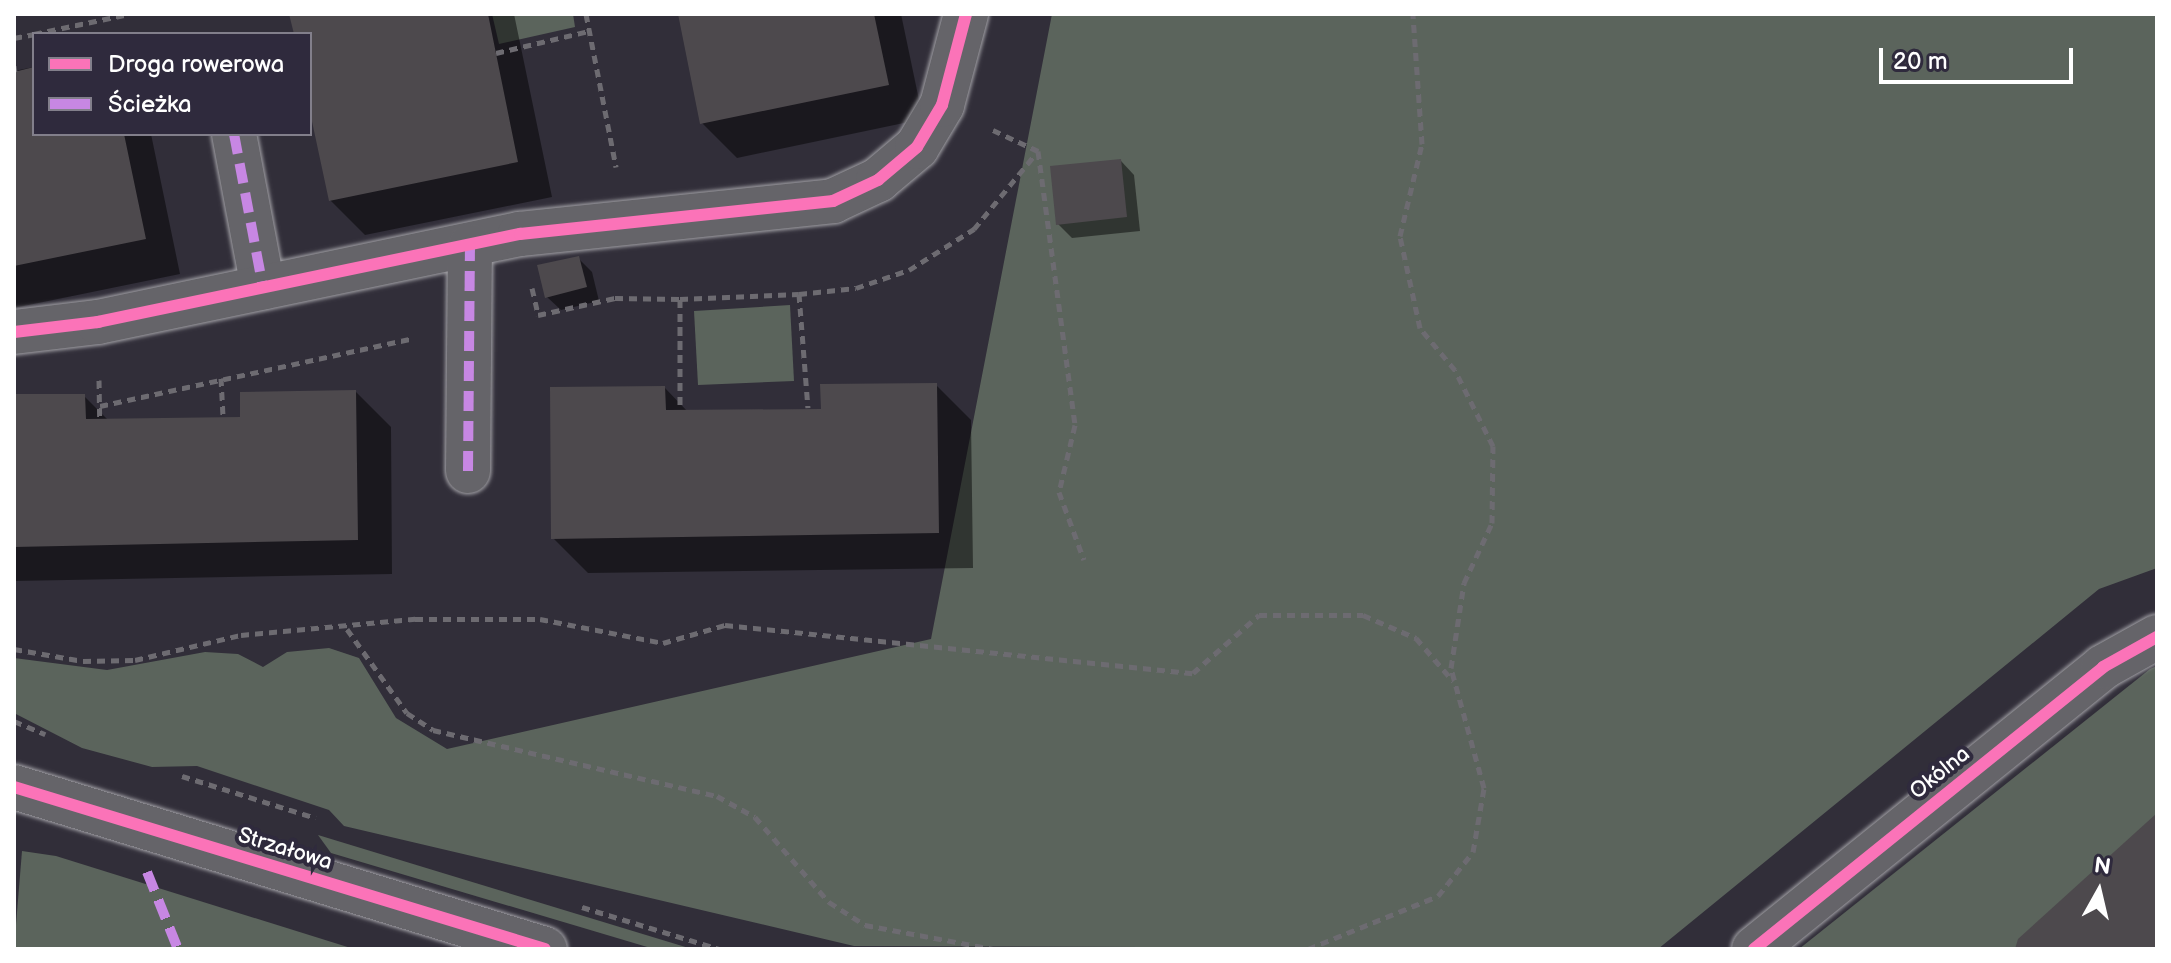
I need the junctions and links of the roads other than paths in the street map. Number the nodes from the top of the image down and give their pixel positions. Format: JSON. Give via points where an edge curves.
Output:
{"nodes":[{"id":1,"x":966,"y":14,"type":"edge"},
{"id":2,"x":234,"y":136,"type":"edge"},
{"id":3,"x":470,"y":246,"type":"junction"},
{"id":4,"x":263,"y":287,"type":"junction"},
{"id":5,"x":14,"y":332,"type":"edge"},
{"id":6,"x":468,"y":471,"type":"dead end"},
{"id":7,"x":2157,"y":637,"type":"edge"},
{"id":8,"x":14,"y":787,"type":"edge"},
{"id":9,"x":545,"y":949,"type":"edge"},
{"id":10,"x":1754,"y":949,"type":"edge"}],
"edges":[{"from":1,"to":3,"type":"street","via":[[942,105],[898,165],[833,201],[626,219]]},
{"from":2,"to":4,"type":"street"},
{"from":3,"to":4,"type":"street"},
{"from":3,"to":6,"type":"street"},
{"from":4,"to":5,"type":"street"},
{"from":7,"to":10,"type":"street","name":"Okólna","via":[[2103,667]]},
{"from":8,"to":9,"type":"street","name":"Strzałowa"}]}
